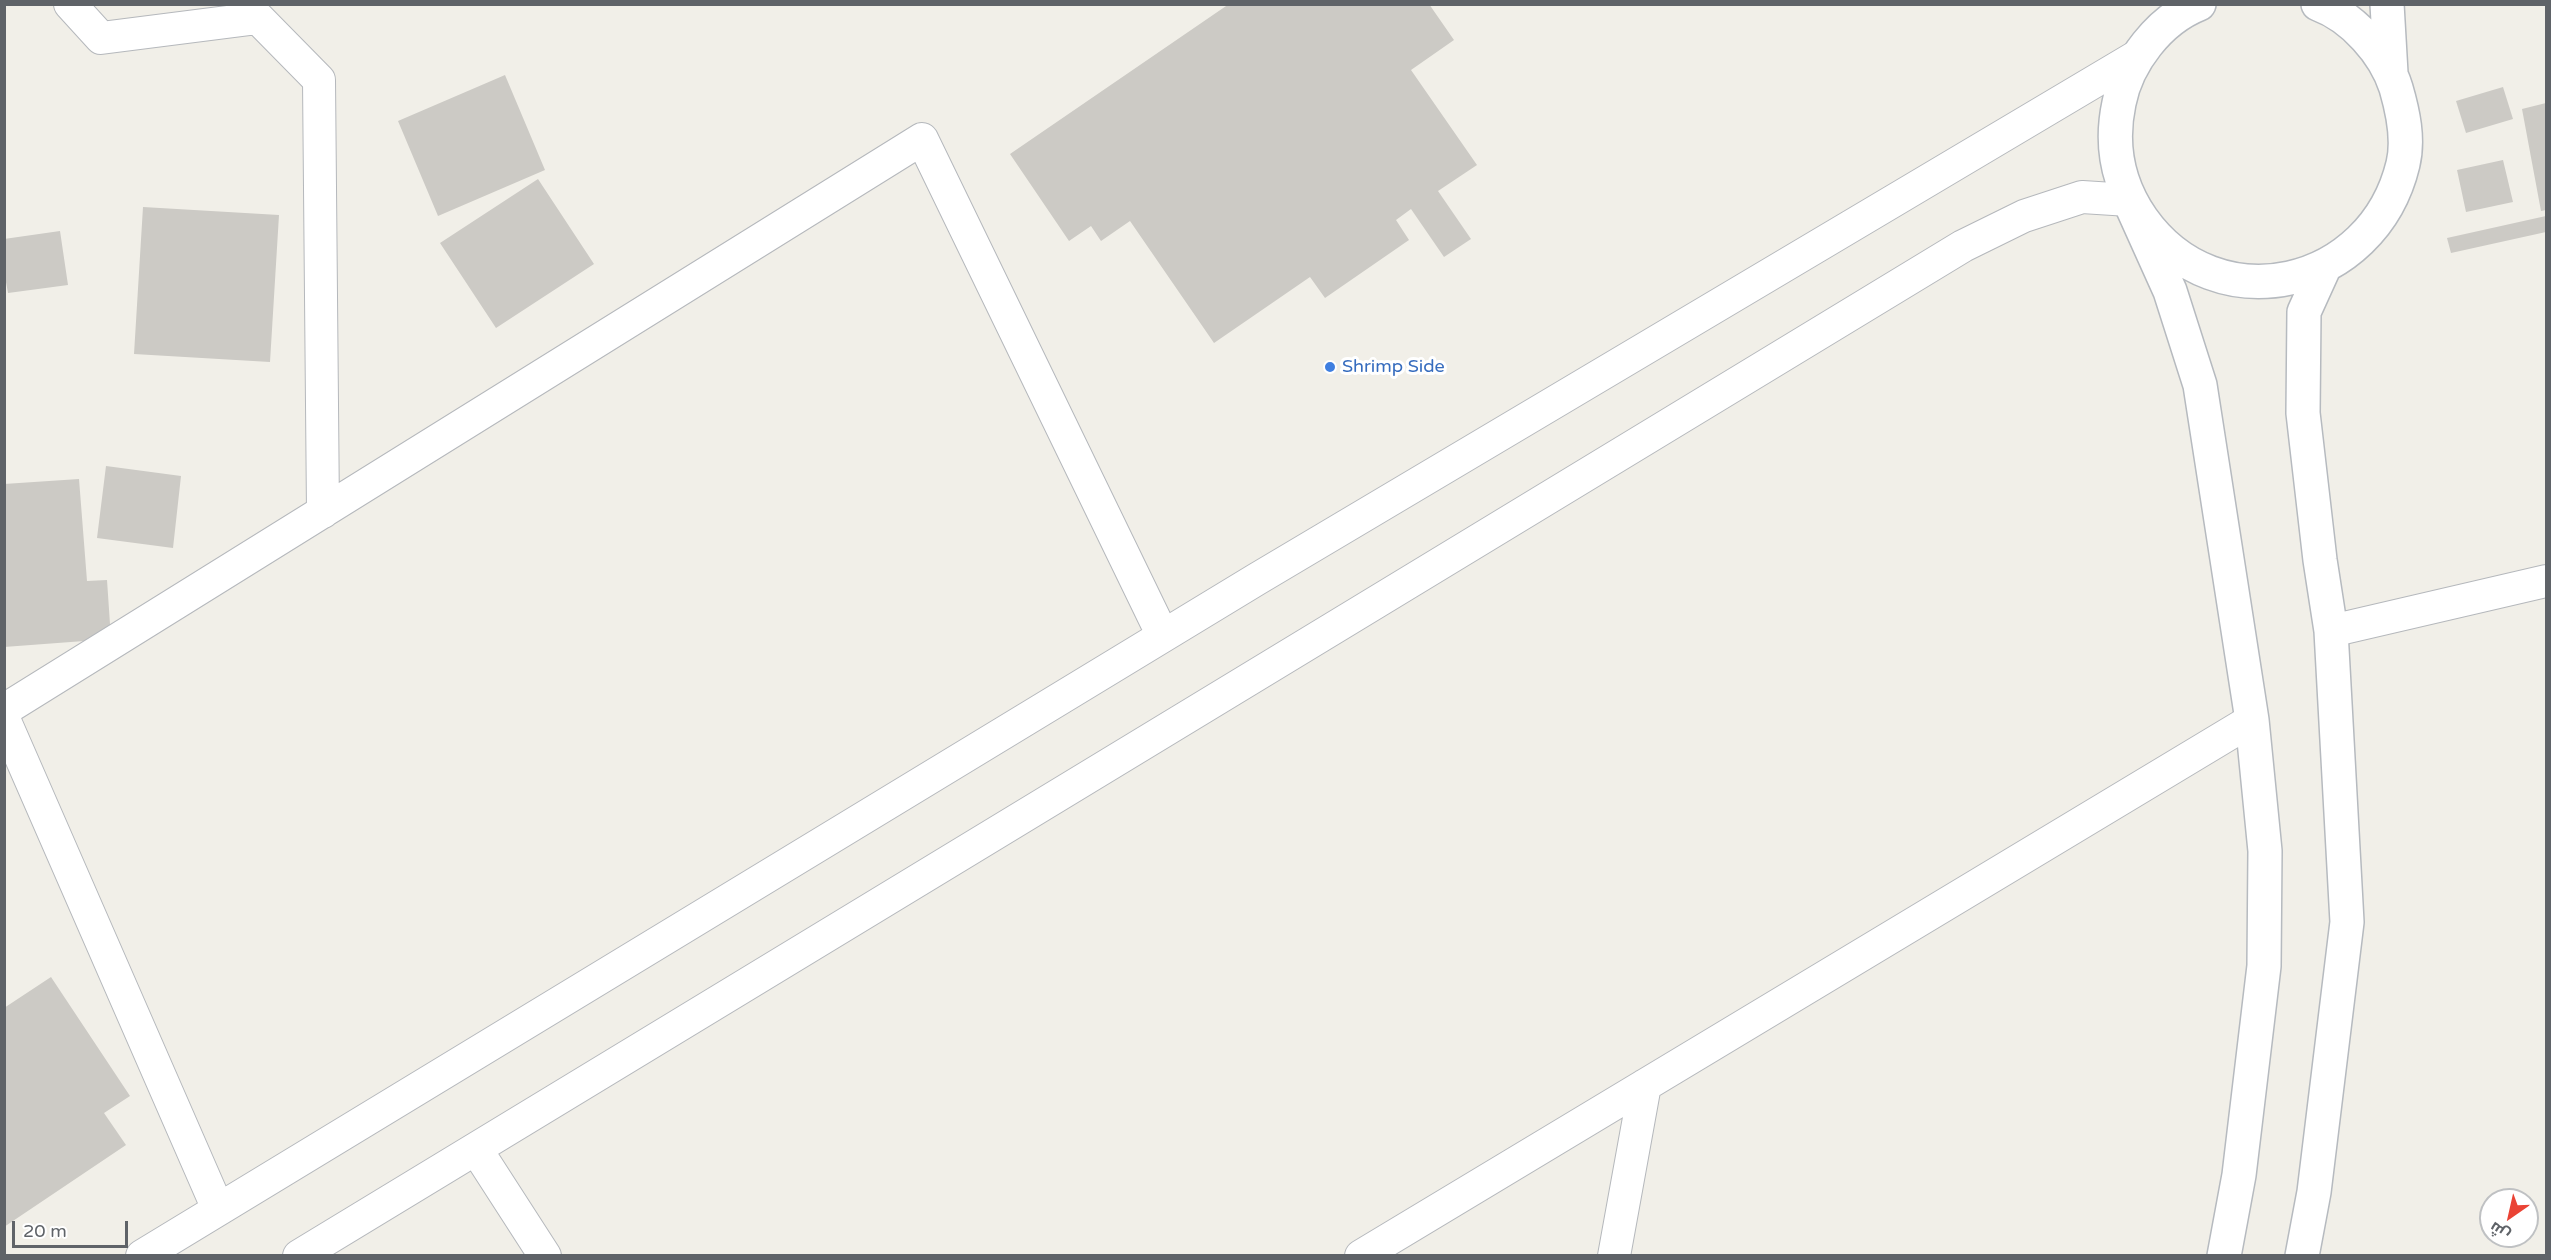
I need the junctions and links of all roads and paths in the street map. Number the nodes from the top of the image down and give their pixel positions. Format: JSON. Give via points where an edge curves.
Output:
{"nodes":[{"id":1,"x":70,"y":4,"type":"edge"},
{"id":2,"x":2318,"y":4,"type":"edge"},
{"id":3,"x":2387,"y":4,"type":"edge"},
{"id":4,"x":2197,"y":5,"type":"edge"},
{"id":5,"x":2139,"y":55,"type":"junction"},
{"id":6,"x":2391,"y":73,"type":"junction"},
{"id":7,"x":2129,"y":200,"type":"junction"},
{"id":8,"x":2324,"y":268,"type":"junction"},
{"id":9,"x":323,"y":512,"type":"junction"},
{"id":10,"x":2547,"y":581,"type":"edge"},
{"id":11,"x":2331,"y":631,"type":"junction"},
{"id":12,"x":1163,"y":636,"type":"junction"},
{"id":13,"x":4,"y":710,"type":"edge"},
{"id":14,"x":4,"y":719,"type":"edge"},
{"id":15,"x":2252,"y":720,"type":"junction"},
{"id":16,"x":1645,"y":1085,"type":"junction"},
{"id":17,"x":476,"y":1149,"type":"junction"},
{"id":18,"x":218,"y":1209,"type":"junction"},
{"id":19,"x":142,"y":1256,"type":"edge"},
{"id":20,"x":299,"y":1256,"type":"edge"},
{"id":21,"x":545,"y":1256,"type":"edge"},
{"id":22,"x":1361,"y":1256,"type":"edge"},
{"id":23,"x":1614,"y":1256,"type":"edge"},
{"id":24,"x":2224,"y":1256,"type":"edge"},
{"id":25,"x":2302,"y":1256,"type":"edge"}],
"edges":[{"from":1,"to":9,"type":"street","via":[[101,38],[258,18],[319,80]]},
{"from":2,"to":6,"type":"main road","via":[[2365,36]]},
{"from":3,"to":6,"type":"main road"},
{"from":4,"to":5,"type":"main road","via":[[2164,26]]},
{"from":5,"to":7,"type":"main road","via":[[2122,88],[2114,126],[2116,164]]},
{"from":5,"to":12,"type":"street"},
{"from":6,"to":8,"type":"main road","via":[[2404,117],[2404,162],[2389,205],[2362,242]]},
{"from":7,"to":8,"type":"main road","via":[[2155,237],[2192,265],[2235,279],[2281,281]]},
{"from":7,"to":15,"type":"main road","via":[[2169,291],[2200,385]]},
{"from":7,"to":17,"type":"street","via":[[2082,197],[2024,216],[1963,246]]},
{"from":8,"to":11,"type":"main road","via":[[2304,312],[2303,412]]},
{"from":9,"to":12,"type":"street","via":[[922,139]]},
{"from":9,"to":13,"type":"street"},
{"from":10,"to":11,"type":"street"},
{"from":11,"to":25,"type":"main road","via":[[2347,922],[2314,1192]]},
{"from":12,"to":18,"type":"street"},
{"from":14,"to":18,"type":"street"},
{"from":15,"to":16,"type":"street"},
{"from":15,"to":24,"type":"main road","via":[[2265,851],[2264,966],[2239,1175]]},
{"from":16,"to":22,"type":"street"},
{"from":16,"to":23,"type":"street"},
{"from":17,"to":20,"type":"street"},
{"from":17,"to":21,"type":"street"},
{"from":18,"to":19,"type":"street"}]}
